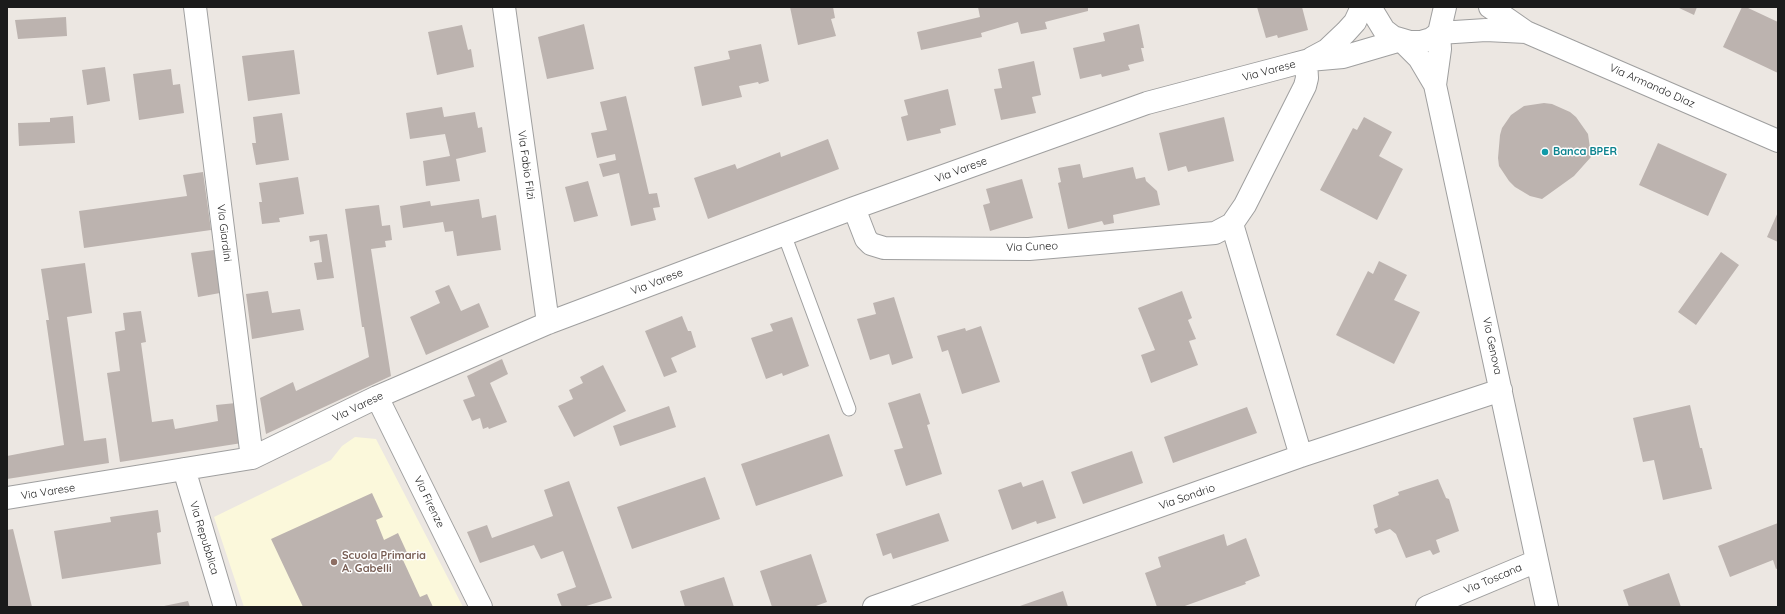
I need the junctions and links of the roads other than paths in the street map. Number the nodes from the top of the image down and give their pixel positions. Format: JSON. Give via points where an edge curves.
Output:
{"nodes":[{"id":1,"x":195,"y":7,"type":"edge"},
{"id":2,"x":504,"y":7,"type":"edge"},
{"id":3,"x":1362,"y":7,"type":"edge"},
{"id":4,"x":1370,"y":7,"type":"edge"},
{"id":5,"x":1444,"y":7,"type":"edge"},
{"id":6,"x":1490,"y":7,"type":"edge"},
{"id":7,"x":1526,"y":32,"type":"junction"},
{"id":8,"x":1439,"y":33,"type":"junction"},
{"id":9,"x":1401,"y":40,"type":"junction"},
{"id":10,"x":1308,"y":61,"type":"junction"},
{"id":11,"x":1435,"y":85,"type":"junction"},
{"id":12,"x":1778,"y":141,"type":"edge"},
{"id":13,"x":854,"y":208,"type":"junction"},
{"id":14,"x":1232,"y":224,"type":"junction"},
{"id":15,"x":784,"y":234,"type":"junction"},
{"id":16,"x":548,"y":323,"type":"junction"},
{"id":17,"x":1501,"y":390,"type":"junction"},
{"id":18,"x":377,"y":397,"type":"junction"},
{"id":19,"x":849,"y":409,"type":"dead end"},
{"id":20,"x":1301,"y":456,"type":"junction"},
{"id":21,"x":252,"y":458,"type":"junction"},
{"id":22,"x":184,"y":469,"type":"junction"},
{"id":23,"x":7,"y":498,"type":"edge"},
{"id":24,"x":1537,"y":561,"type":"junction"},
{"id":25,"x":225,"y":607,"type":"edge"},
{"id":26,"x":480,"y":607,"type":"edge"},
{"id":27,"x":874,"y":607,"type":"edge"},
{"id":28,"x":1427,"y":607,"type":"edge"},
{"id":29,"x":1547,"y":607,"type":"edge"}],
"edges":[{"from":1,"to":21,"type":"street","name":"Via Giardini"},
{"from":2,"to":16,"type":"street","name":"Via Fabio Filzi"},
{"from":3,"to":10,"type":"street","name":"Via Varese","via":[[1355,22],[1346,32],[1326,50]]},
{"from":4,"to":9,"type":"street","name":"Via Armando Diaz","via":[[1384,30]]},
{"from":5,"to":8,"type":"street"},
{"from":6,"to":7,"type":"street","name":"Via Armando Diaz"},
{"from":7,"to":8,"type":"street","name":"Via Armando Diaz","via":[[1486,30]]},
{"from":7,"to":12,"type":"street","name":"Via Armando Diaz"},
{"from":8,"to":9,"type":"street","name":"Via Armando Diaz","via":[[1421,42]]},
{"from":8,"to":11,"type":"street","name":"Via Genova","via":[[1440,49]]},
{"from":9,"to":10,"type":"street","name":"Via Varese","via":[[1343,57]]},
{"from":9,"to":11,"type":"street","name":"Via Genova","via":[[1419,58]]},
{"from":10,"to":13,"type":"street","name":"Via Varese","via":[[1147,103]]},
{"from":10,"to":14,"type":"street","via":[[1305,86],[1245,205]]},
{"from":11,"to":17,"type":"street","name":"Via Genova"},
{"from":13,"to":14,"type":"street","name":"Via Cuneo","via":[[866,239],[871,244],[884,248],[1029,249],[1206,234],[1224,230]]},
{"from":13,"to":15,"type":"street","name":"Via Varese"},
{"from":14,"to":20,"type":"street"},
{"from":15,"to":16,"type":"street","name":"Via Varese"},
{"from":15,"to":19,"type":"lane"},
{"from":16,"to":18,"type":"street","name":"Via Varese"},
{"from":17,"to":20,"type":"street","name":"Via Sondrio"},
{"from":17,"to":24,"type":"street","name":"Via Genova"},
{"from":18,"to":21,"type":"street","name":"Via Varese"},
{"from":18,"to":26,"type":"street","name":"Via Firenze"},
{"from":20,"to":27,"type":"street","name":"Via Sondrio"},
{"from":21,"to":22,"type":"street","name":"Via Varese"},
{"from":22,"to":23,"type":"street","name":"Via Varese"},
{"from":22,"to":25,"type":"street","name":"Via Repubblica"},
{"from":24,"to":28,"type":"street","name":"Via Toscana"},
{"from":24,"to":29,"type":"street","name":"Via Genova"}]}
